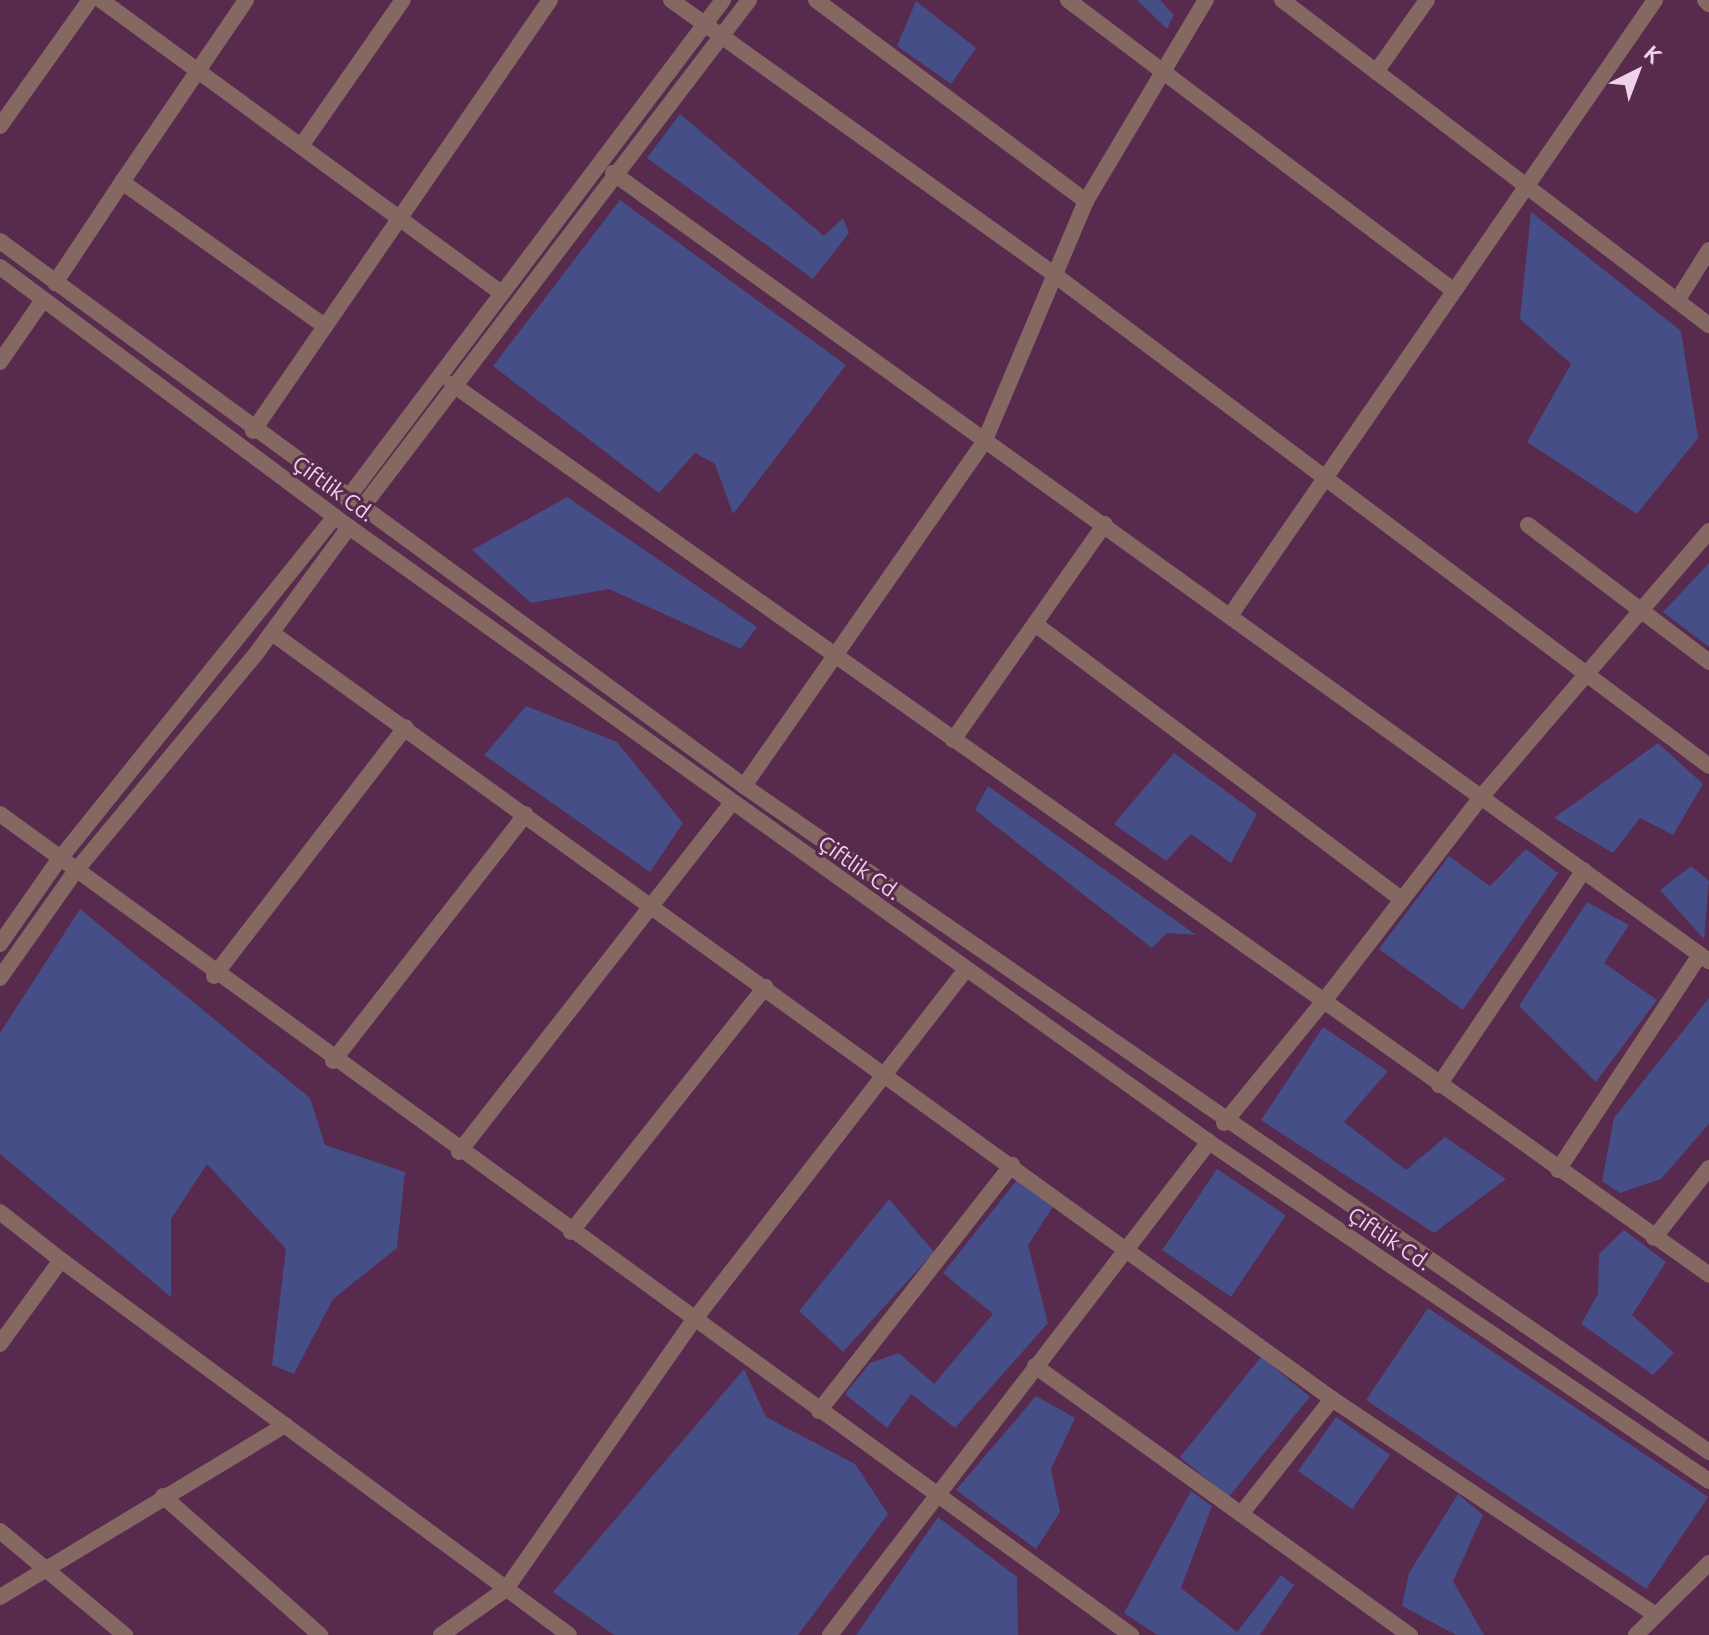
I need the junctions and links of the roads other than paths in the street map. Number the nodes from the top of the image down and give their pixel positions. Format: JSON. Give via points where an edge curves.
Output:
{"nodes":[{"id":1,"x":90,"y":0,"type":"edge"},
{"id":2,"x":101,"y":0,"type":"edge"},
{"id":3,"x":246,"y":0,"type":"edge"},
{"id":4,"x":403,"y":0,"type":"edge"},
{"id":5,"x":550,"y":0,"type":"edge"},
{"id":6,"x":671,"y":0,"type":"edge"},
{"id":7,"x":723,"y":0,"type":"edge"},
{"id":8,"x":749,"y":0,"type":"edge"},
{"id":9,"x":816,"y":0,"type":"edge"},
{"id":10,"x":1068,"y":0,"type":"edge"},
{"id":11,"x":1206,"y":0,"type":"edge"},
{"id":12,"x":1282,"y":0,"type":"edge"},
{"id":13,"x":1427,"y":0,"type":"edge"},
{"id":14,"x":1655,"y":0,"type":"edge"},
{"id":15,"x":1705,"y":0,"type":"edge"},
{"id":16,"x":1709,"y":4,"type":"edge"},
{"id":17,"x":705,"y":26,"type":"junction"},
{"id":18,"x":720,"y":37,"type":"junction"},
{"id":19,"x":1160,"y":68,"type":"junction"},
{"id":20,"x":196,"y":69,"type":"junction"},
{"id":21,"x":1376,"y":72,"type":"junction"},
{"id":22,"x":0,"y":126,"type":"edge"},
{"id":23,"x":301,"y":146,"type":"junction"},
{"id":24,"x":613,"y":173,"type":"junction"},
{"id":25,"x":122,"y":182,"type":"junction"},
{"id":26,"x":1528,"y":187,"type":"junction"},
{"id":27,"x":1086,"y":201,"type":"junction"},
{"id":28,"x":399,"y":218,"type":"junction"},
{"id":29,"x":0,"y":241,"type":"edge"},
{"id":30,"x":1709,"y":250,"type":"edge"},
{"id":31,"x":0,"y":267,"type":"edge"},
{"id":32,"x":1052,"y":273,"type":"junction"},
{"id":33,"x":55,"y":283,"type":"junction"},
{"id":34,"x":499,"y":291,"type":"junction"},
{"id":35,"x":1454,"y":291,"type":"junction"},
{"id":36,"x":43,"y":300,"type":"junction"},
{"id":37,"x":1677,"y":301,"type":"junction"},
{"id":38,"x":1709,"y":325,"type":"edge"},
{"id":39,"x":325,"y":326,"type":"junction"},
{"id":40,"x":0,"y":362,"type":"edge"},
{"id":41,"x":452,"y":384,"type":"junction"},
{"id":42,"x":253,"y":431,"type":"junction"},
{"id":43,"x":985,"y":440,"type":"junction"},
{"id":44,"x":1321,"y":476,"type":"junction"},
{"id":45,"x":354,"y":504,"type":"junction"},
{"id":46,"x":335,"y":517,"type":"junction"},
{"id":47,"x":1105,"y":524,"type":"junction"},
{"id":48,"x":1528,"y":525,"type":"dead end"},
{"id":49,"x":349,"y":527,"type":"junction"},
{"id":50,"x":1709,"y":531,"type":"edge"},
{"id":51,"x":1641,"y":610,"type":"junction"},
{"id":52,"x":1232,"y":613,"type":"junction"},
{"id":53,"x":1035,"y":624,"type":"junction"},
{"id":54,"x":272,"y":633,"type":"junction"},
{"id":55,"x":836,"y":658,"type":"junction"},
{"id":56,"x":1709,"y":662,"type":"edge"},
{"id":57,"x":1585,"y":676,"type":"junction"},
{"id":58,"x":406,"y":727,"type":"junction"},
{"id":59,"x":953,"y":740,"type":"junction"},
{"id":60,"x":1709,"y":766,"type":"edge"},
{"id":61,"x":744,"y":786,"type":"junction"},
{"id":62,"x":1482,"y":796,"type":"junction"},
{"id":63,"x":732,"y":803,"type":"junction"},
{"id":64,"x":0,"y":814,"type":"edge"},
{"id":65,"x":526,"y":814,"type":"junction"},
{"id":66,"x":58,"y":861,"type":"junction"},
{"id":67,"x":1584,"y":870,"type":"junction"},
{"id":68,"x":74,"y":873,"type":"junction"},
{"id":69,"x":1402,"y":900,"type":"junction"},
{"id":70,"x":653,"y":905,"type":"junction"},
{"id":71,"x":0,"y":944,"type":"edge"},
{"id":72,"x":1704,"y":958,"type":"edge"},
{"id":73,"x":966,"y":969,"type":"junction"},
{"id":74,"x":214,"y":976,"type":"junction"},
{"id":75,"x":0,"y":978,"type":"edge"},
{"id":76,"x":765,"y":987,"type":"junction"},
{"id":77,"x":1324,"y":1001,"type":"junction"},
{"id":78,"x":333,"y":1061,"type":"junction"},
{"id":79,"x":889,"y":1076,"type":"junction"},
{"id":80,"x":1439,"y":1085,"type":"junction"},
{"id":81,"x":1224,"y":1123,"type":"junction"},
{"id":82,"x":1209,"y":1142,"type":"junction"},
{"id":83,"x":459,"y":1152,"type":"junction"},
{"id":84,"x":1012,"y":1165,"type":"junction"},
{"id":85,"x":1709,"y":1168,"type":"edge"},
{"id":86,"x":1558,"y":1170,"type":"junction"},
{"id":87,"x":0,"y":1212,"type":"edge"},
{"id":88,"x":571,"y":1232,"type":"junction"},
{"id":89,"x":1654,"y":1238,"type":"junction"},
{"id":90,"x":1124,"y":1248,"type":"junction"},
{"id":91,"x":61,"y":1260,"type":"junction"},
{"id":92,"x":1709,"y":1275,"type":"edge"},
{"id":93,"x":694,"y":1320,"type":"junction"},
{"id":94,"x":0,"y":1344,"type":"edge"},
{"id":95,"x":1035,"y":1366,"type":"junction"},
{"id":96,"x":1332,"y":1399,"type":"junction"},
{"id":97,"x":819,"y":1411,"type":"junction"},
{"id":98,"x":285,"y":1425,"type":"junction"},
{"id":99,"x":1709,"y":1452,"type":"edge"},
{"id":100,"x":1709,"y":1481,"type":"edge"},
{"id":101,"x":937,"y":1495,"type":"junction"},
{"id":102,"x":163,"y":1496,"type":"junction"},
{"id":103,"x":1241,"y":1514,"type":"junction"},
{"id":104,"x":0,"y":1531,"type":"edge"},
{"id":105,"x":1709,"y":1563,"type":"edge"},
{"id":106,"x":48,"y":1566,"type":"junction"},
{"id":107,"x":506,"y":1589,"type":"junction"},
{"id":108,"x":0,"y":1597,"type":"edge"},
{"id":109,"x":1656,"y":1615,"type":"junction"},
{"id":110,"x":125,"y":1635,"type":"edge"},
{"id":111,"x":320,"y":1635,"type":"edge"},
{"id":112,"x":441,"y":1635,"type":"edge"},
{"id":113,"x":569,"y":1635,"type":"edge"},
{"id":114,"x":830,"y":1635,"type":"edge"},
{"id":115,"x":1131,"y":1635,"type":"edge"},
{"id":116,"x":1410,"y":1635,"type":"edge"},
{"id":117,"x":1636,"y":1635,"type":"edge"}],
"edges":[{"from":1,"to":22,"type":"street"},
{"from":2,"to":20,"type":"street"},
{"from":3,"to":20,"type":"street"},
{"from":4,"to":23,"type":"street"},
{"from":5,"to":28,"type":"street"},
{"from":6,"to":17,"type":"street"},
{"from":7,"to":17,"type":"street"},
{"from":8,"to":18,"type":"street"},
{"from":9,"to":27,"type":"street"},
{"from":10,"to":19,"type":"street"},
{"from":11,"to":19,"type":"street"},
{"from":12,"to":21,"type":"street"},
{"from":13,"to":21,"type":"street"},
{"from":14,"to":26,"type":"street"},
{"from":15,"to":16,"type":"street"},
{"from":17,"to":18,"type":"street"},
{"from":17,"to":34,"type":"street"},
{"from":18,"to":24,"type":"street"},
{"from":18,"to":32,"type":"street"},
{"from":19,"to":27,"type":"street"},
{"from":19,"to":35,"type":"street"},
{"from":20,"to":23,"type":"street"},
{"from":20,"to":25,"type":"street"},
{"from":21,"to":26,"type":"street"},
{"from":23,"to":28,"type":"street"},
{"from":24,"to":41,"type":"street"},
{"from":24,"to":43,"type":"street"},
{"from":25,"to":33,"type":"street"},
{"from":25,"to":39,"type":"street"},
{"from":26,"to":35,"type":"street"},
{"from":26,"to":37,"type":"street"},
{"from":27,"to":32,"type":"street"},
{"from":28,"to":34,"type":"street"},
{"from":28,"to":39,"type":"street"},
{"from":29,"to":33,"type":"street","name":"Çiftlik Cd."},
{"from":30,"to":37,"type":"street"},
{"from":31,"to":36,"type":"street","name":"Çiftlik Cd."},
{"from":32,"to":43,"type":"street"},
{"from":32,"to":44,"type":"street"},
{"from":33,"to":36,"type":"street"},
{"from":33,"to":42,"type":"street","name":"Çiftlik Cd."},
{"from":34,"to":45,"type":"street"},
{"from":35,"to":44,"type":"street"},
{"from":36,"to":40,"type":"street"},
{"from":36,"to":46,"type":"street","name":"Çiftlik Cd."},
{"from":37,"to":38,"type":"street"},
{"from":39,"to":42,"type":"street"},
{"from":41,"to":45,"type":"street"},
{"from":41,"to":55,"type":"street"},
{"from":42,"to":45,"type":"street","name":"Çiftlik Cd."},
{"from":43,"to":47,"type":"street"},
{"from":43,"to":55,"type":"street"},
{"from":44,"to":52,"type":"street"},
{"from":44,"to":57,"type":"street"},
{"from":45,"to":46,"type":"street"},
{"from":45,"to":49,"type":"street"},
{"from":45,"to":61,"type":"street","name":"Çiftlik Cd."},
{"from":46,"to":49,"type":"street","name":"Çiftlik Cd."},
{"from":46,"to":66,"type":"street"},
{"from":47,"to":52,"type":"street"},
{"from":47,"to":53,"type":"street"},
{"from":48,"to":51,"type":"street"},
{"from":49,"to":54,"type":"street"},
{"from":49,"to":63,"type":"street","name":"Çiftlik Cd."},
{"from":50,"to":51,"type":"street"},
{"from":51,"to":56,"type":"street"},
{"from":51,"to":57,"type":"street"},
{"from":52,"to":62,"type":"street"},
{"from":53,"to":59,"type":"street"},
{"from":53,"to":69,"type":"street"},
{"from":54,"to":58,"type":"street"},
{"from":54,"to":68,"type":"street"},
{"from":55,"to":59,"type":"street"},
{"from":55,"to":61,"type":"street"},
{"from":57,"to":60,"type":"street"},
{"from":57,"to":62,"type":"street"},
{"from":58,"to":65,"type":"street"},
{"from":58,"to":74,"type":"street"},
{"from":59,"to":77,"type":"street"},
{"from":61,"to":81,"type":"street","name":"Çiftlik Cd."},
{"from":62,"to":67,"type":"street"},
{"from":62,"to":69,"type":"street"},
{"from":63,"to":70,"type":"street"},
{"from":63,"to":73,"type":"street","name":"Çiftlik Cd."},
{"from":64,"to":66,"type":"street"},
{"from":65,"to":70,"type":"street"},
{"from":65,"to":78,"type":"street"},
{"from":66,"to":68,"type":"street"},
{"from":66,"to":71,"type":"street"},
{"from":67,"to":72,"type":"street"},
{"from":67,"to":80,"type":"street"},
{"from":68,"to":74,"type":"street"},
{"from":68,"to":75,"type":"street"},
{"from":69,"to":77,"type":"street"},
{"from":70,"to":76,"type":"street"},
{"from":70,"to":83,"type":"street"},
{"from":72,"to":86,"type":"street"},
{"from":73,"to":79,"type":"street"},
{"from":73,"to":82,"type":"street","name":"Çiftlik Cd."},
{"from":74,"to":78,"type":"street"},
{"from":76,"to":79,"type":"street"},
{"from":76,"to":88,"type":"street"},
{"from":77,"to":80,"type":"street"},
{"from":77,"to":81,"type":"street"},
{"from":78,"to":83,"type":"street"},
{"from":79,"to":84,"type":"street"},
{"from":79,"to":93,"type":"street"},
{"from":80,"to":86,"type":"street"},
{"from":81,"to":82,"type":"street"},
{"from":81,"to":99,"type":"street","name":"Çiftlik Cd."},
{"from":82,"to":90,"type":"street"},
{"from":82,"to":100,"type":"street","name":"Çiftlik Cd."},
{"from":83,"to":88,"type":"street"},
{"from":84,"to":90,"type":"street"},
{"from":84,"to":97,"type":"street"},
{"from":85,"to":89,"type":"street"},
{"from":86,"to":89,"type":"street"},
{"from":87,"to":91,"type":"street"},
{"from":88,"to":93,"type":"street"},
{"from":89,"to":92,"type":"street"},
{"from":90,"to":95,"type":"street"},
{"from":90,"to":96,"type":"street"},
{"from":91,"to":94,"type":"street"},
{"from":91,"to":98,"type":"street"},
{"from":93,"to":97,"type":"street"},
{"from":93,"to":107,"type":"street"},
{"from":95,"to":101,"type":"street"},
{"from":95,"to":103,"type":"street"},
{"from":96,"to":103,"type":"street"},
{"from":96,"to":109,"type":"street"},
{"from":97,"to":101,"type":"street"},
{"from":98,"to":102,"type":"street"},
{"from":98,"to":107,"type":"street"},
{"from":101,"to":114,"type":"street"},
{"from":101,"to":115,"type":"street"},
{"from":102,"to":106,"type":"street"},
{"from":102,"to":111,"type":"street"},
{"from":103,"to":116,"type":"street"},
{"from":104,"to":106,"type":"street"},
{"from":105,"to":109,"type":"street"},
{"from":106,"to":108,"type":"street"},
{"from":106,"to":110,"type":"street"},
{"from":107,"to":112,"type":"street"},
{"from":107,"to":113,"type":"street"},
{"from":109,"to":117,"type":"street"}]}
